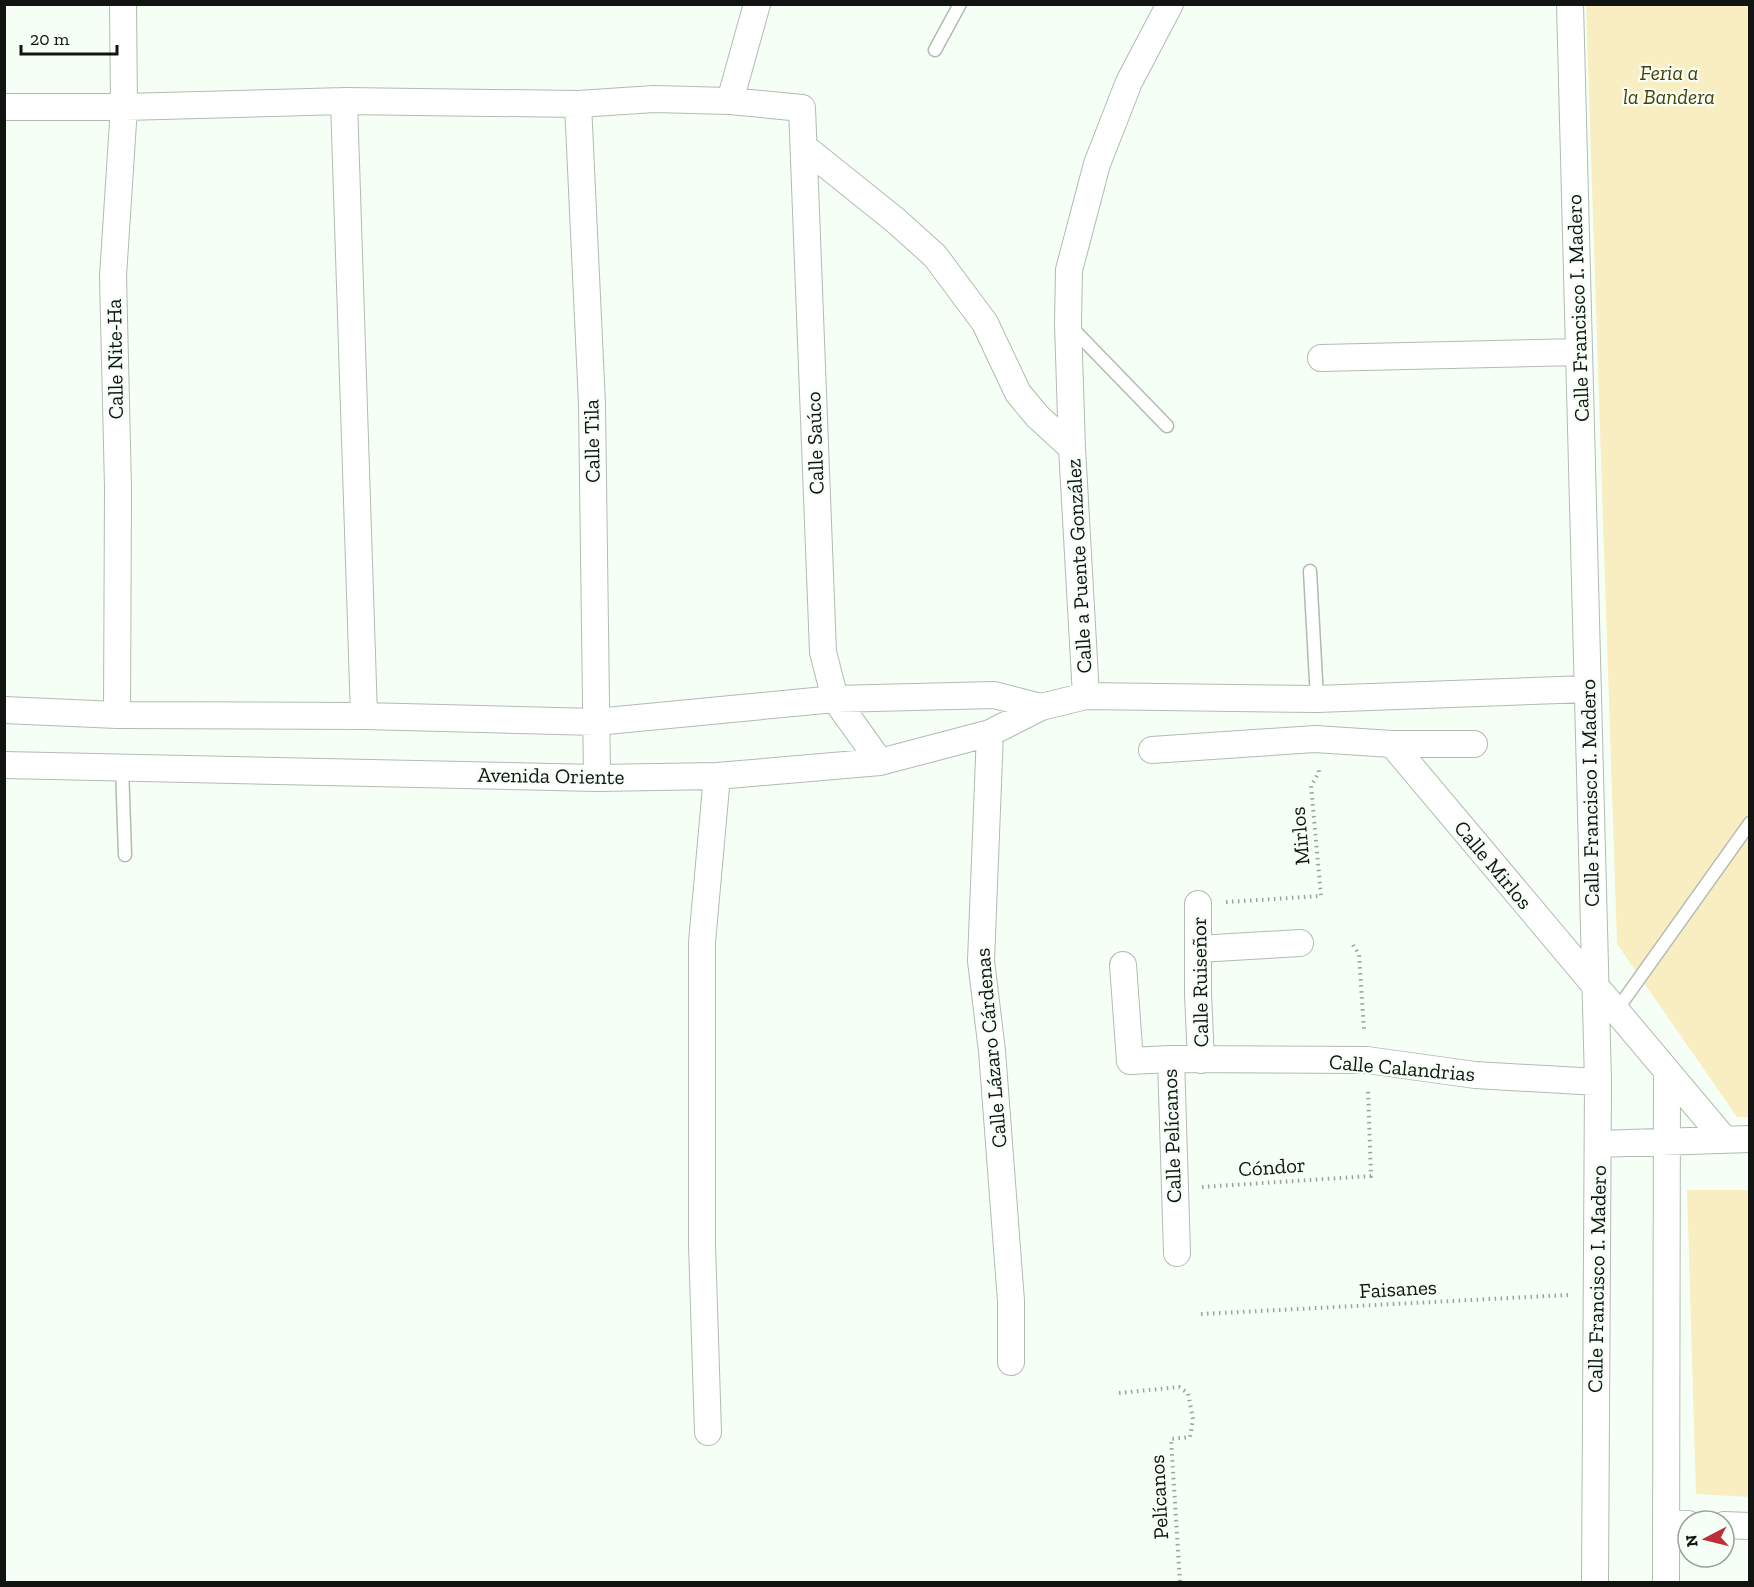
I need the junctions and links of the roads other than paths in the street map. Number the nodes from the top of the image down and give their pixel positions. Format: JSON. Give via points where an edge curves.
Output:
{"nodes":[{"id":1,"x":123,"y":4,"type":"edge"},
{"id":2,"x":960,"y":4,"type":"edge"},
{"id":3,"x":1170,"y":4,"type":"edge"},
{"id":4,"x":1570,"y":4,"type":"edge"},
{"id":5,"x":756,"y":10,"type":"edge"},
{"id":6,"x":935,"y":50,"type":"dead end"},
{"id":7,"x":344,"y":101,"type":"junction"},
{"id":8,"x":730,"y":101,"type":"junction"},
{"id":9,"x":578,"y":104,"type":"junction"},
{"id":10,"x":4,"y":107,"type":"edge"},
{"id":11,"x":124,"y":107,"type":"junction"},
{"id":12,"x":804,"y":147,"type":"junction"},
{"id":13,"x":1068,"y":324,"type":"junction"},
{"id":14,"x":1579,"y":352,"type":"junction"},
{"id":15,"x":1321,"y":358,"type":"dead end"},
{"id":16,"x":1167,"y":426,"type":"dead end"},
{"id":17,"x":1072,"y":448,"type":"junction"},
{"id":18,"x":1310,"y":571,"type":"dead end"},
{"id":19,"x":1588,"y":689,"type":"junction"},
{"id":20,"x":1086,"y":696,"type":"junction"},
{"id":21,"x":835,"y":699,"type":"junction"},
{"id":22,"x":1317,"y":699,"type":"junction"},
{"id":23,"x":1041,"y":707,"type":"junction"},
{"id":24,"x":4,"y":710,"type":"edge"},
{"id":25,"x":117,"y":715,"type":"junction"},
{"id":26,"x":364,"y":716,"type":"junction"},
{"id":27,"x":596,"y":722,"type":"junction"},
{"id":28,"x":990,"y":734,"type":"junction"},
{"id":29,"x":1392,"y":744,"type":"junction"},
{"id":30,"x":1474,"y":744,"type":"dead end"},
{"id":31,"x":1152,"y":750,"type":"dead end"},
{"id":32,"x":880,"y":762,"type":"junction"},
{"id":33,"x":4,"y":765,"type":"edge"},
{"id":34,"x":122,"y":766,"type":"junction"},
{"id":35,"x":717,"y":776,"type":"junction"},
{"id":36,"x":597,"y":778,"type":"junction"},
{"id":37,"x":1749,"y":823,"type":"edge"},
{"id":38,"x":125,"y":855,"type":"dead end"},
{"id":39,"x":1198,"y":904,"type":"road end"},
{"id":40,"x":1300,"y":943,"type":"dead end"},
{"id":41,"x":1198,"y":949,"type":"junction"},
{"id":42,"x":1124,"y":965,"type":"dead end"},
{"id":43,"x":1594,"y":986,"type":"junction"},
{"id":44,"x":1616,"y":1011,"type":"junction"},
{"id":45,"x":1171,"y":1059,"type":"junction"},
{"id":46,"x":1201,"y":1060,"type":"junction"},
{"id":47,"x":1667,"y":1071,"type":"junction"},
{"id":48,"x":1598,"y":1082,"type":"junction"},
{"id":49,"x":1737,"y":1139,"type":"edge"},
{"id":50,"x":1667,"y":1141,"type":"junction"},
{"id":51,"x":1598,"y":1144,"type":"junction"},
{"id":52,"x":1177,"y":1253,"type":"dead end"},
{"id":53,"x":1011,"y":1362,"type":"dead end"},
{"id":54,"x":708,"y":1432,"type":"dead end"},
{"id":55,"x":1677,"y":1509,"type":"edge"},
{"id":56,"x":1676,"y":1529,"type":"edge"},
{"id":57,"x":1595,"y":1582,"type":"edge"},
{"id":58,"x":1666,"y":1582,"type":"edge"}],
"edges":[{"from":1,"to":11,"type":"street","name":"Calle Nite-Ha"},
{"from":2,"to":6,"type":"lane"},
{"from":3,"to":13,"type":"street","via":[[1129,82],[1097,164],[1069,270]]},
{"from":4,"to":14,"type":"street","name":"Calle Francisco I. Madero"},
{"from":5,"to":8,"type":"street"},
{"from":7,"to":9,"type":"street"},
{"from":7,"to":11,"type":"street"},
{"from":7,"to":26,"type":"street"},
{"from":8,"to":9,"type":"street","via":[[654,99]]},
{"from":8,"to":12,"type":"street","name":"Calle Saúco","via":[[802,108]]},
{"from":9,"to":27,"type":"street","name":"Calle Tila","via":[[592,404]]},
{"from":10,"to":11,"type":"street"},
{"from":11,"to":25,"type":"street","name":"Calle Nite-Ha","via":[[113,276],[118,488]]},
{"from":12,"to":17,"type":"street","name":"Calle a Puente González","via":[[935,256],[985,323],[1018,393]]},
{"from":12,"to":21,"type":"street","name":"Calle Saúco","via":[[823,652]]},
{"from":13,"to":16,"type":"lane"},
{"from":13,"to":17,"type":"street"},
{"from":14,"to":15,"type":"street"},
{"from":14,"to":19,"type":"street","name":"Calle Francisco I. Madero"},
{"from":17,"to":20,"type":"street","name":"Calle a Puente González"},
{"from":18,"to":22,"type":"lane"},
{"from":19,"to":22,"type":"street"},
{"from":19,"to":43,"type":"street","name":"Calle Francisco I. Madero"},
{"from":20,"to":22,"type":"street"},
{"from":20,"to":23,"type":"street","name":"Avenida Oriente"},
{"from":21,"to":23,"type":"street","via":[[994,695]]},
{"from":21,"to":27,"type":"street"},
{"from":21,"to":32,"type":"street","name":"Calle Saúco"},
{"from":23,"to":28,"type":"street","name":"Avenida Oriente"},
{"from":24,"to":25,"type":"street"},
{"from":25,"to":26,"type":"street"},
{"from":26,"to":27,"type":"street"},
{"from":27,"to":36,"type":"street","name":"Calle Tila"},
{"from":28,"to":32,"type":"street","name":"Avenida Oriente"},
{"from":28,"to":53,"type":"street","name":"Calle Lázaro Cárdenas","via":[[981,961],[992,1051],[1011,1301]]},
{"from":29,"to":30,"type":"street"},
{"from":29,"to":31,"type":"street","via":[[1315,739]]},
{"from":29,"to":43,"type":"street","name":"Calle Mirlos"},
{"from":32,"to":35,"type":"street","name":"Avenida Oriente"},
{"from":33,"to":34,"type":"street","name":"Avenida Oriente"},
{"from":34,"to":36,"type":"street","name":"Avenida Oriente"},
{"from":34,"to":38,"type":"lane"},
{"from":35,"to":36,"type":"street","name":"Avenida Oriente"},
{"from":35,"to":54,"type":"street","via":[[702,942],[702,1245]]},
{"from":37,"to":44,"type":"lane"},
{"from":39,"to":41,"type":"street","name":"Calle Ruiseñor"},
{"from":40,"to":41,"type":"street"},
{"from":41,"to":46,"type":"street","name":"Calle Ruiseñor"},
{"from":42,"to":45,"type":"street","name":"Calle Pelícanos","via":[[1130,1061]]},
{"from":43,"to":44,"type":"street","name":"Calle Mirlos"},
{"from":43,"to":48,"type":"street","name":"Calle Francisco I. Madero"},
{"from":44,"to":47,"type":"street","name":"Calle Mirlos"},
{"from":45,"to":46,"type":"street","name":"Calle Calandrias"},
{"from":45,"to":52,"type":"street","name":"Calle Pelícanos"},
{"from":46,"to":48,"type":"street","name":"Calle Calandrias","via":[[1367,1060],[1475,1075]]},
{"from":47,"to":49,"type":"street","name":"Calle Mirlos"},
{"from":47,"to":50,"type":"street"},
{"from":48,"to":51,"type":"street","name":"Calle Francisco I. Madero"},
{"from":49,"to":50,"type":"street"},
{"from":50,"to":51,"type":"street"},
{"from":50,"to":55,"type":"street"},
{"from":51,"to":57,"type":"street","name":"Calle Francisco I. Madero"},
{"from":56,"to":58,"type":"street"}]}
